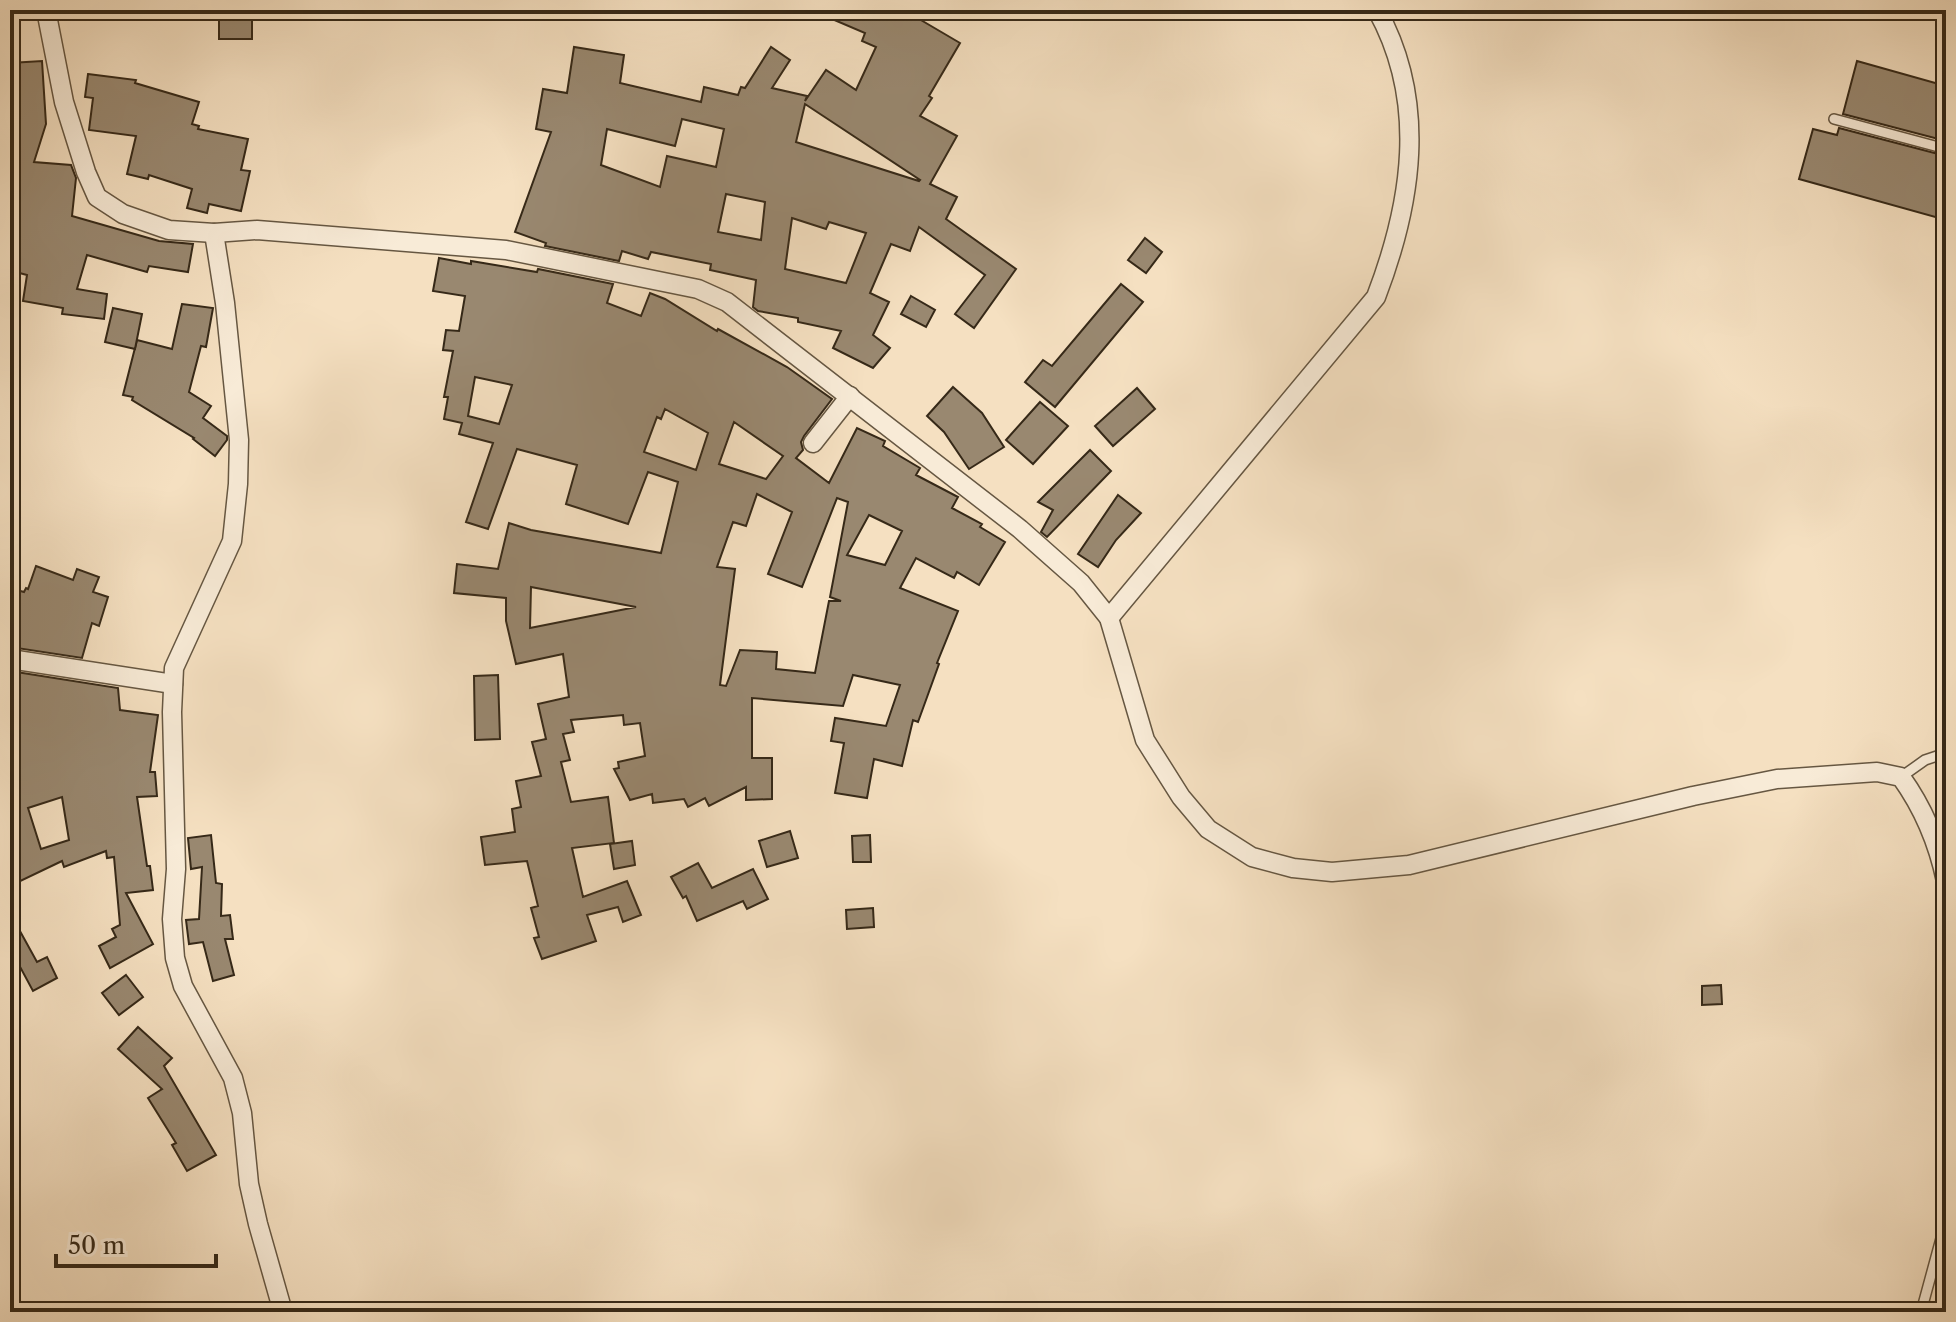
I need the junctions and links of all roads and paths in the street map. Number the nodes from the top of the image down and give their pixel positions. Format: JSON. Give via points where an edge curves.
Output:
{"nodes":[{"id":1,"x":46,"y":10,"type":"edge"},
{"id":2,"x":1377,"y":10,"type":"edge"},
{"id":3,"x":1834,"y":119,"type":"dead end"},
{"id":4,"x":1946,"y":149,"type":"edge"},
{"id":5,"x":214,"y":233,"type":"junction"},
{"id":6,"x":850,"y":396,"type":"junction"},
{"id":7,"x":813,"y":443,"type":"dead end"},
{"id":8,"x":1109,"y":618,"type":"junction"},
{"id":9,"x":10,"y":659,"type":"edge"},
{"id":10,"x":173,"y":684,"type":"junction"},
{"id":11,"x":1946,"y":753,"type":"edge"},
{"id":12,"x":1901,"y":777,"type":"junction"},
{"id":13,"x":1946,"y":881,"type":"edge"},
{"id":14,"x":1946,"y":1220,"type":"edge"},
{"id":15,"x":283,"y":1312,"type":"edge"},
{"id":16,"x":1921,"y":1312,"type":"edge"}],
"edges":[{"from":1,"to":5,"type":"street","via":[[64,102],[97,197],[123,214],[169,230]]},
{"from":2,"to":8,"type":"street","via":[[1393,38],[1408,97],[1411,159],[1396,238],[1376,297]]},
{"from":3,"to":4,"type":"lane"},
{"from":5,"to":6,"type":"street","via":[[257,230],[506,250],[698,289],[727,302]]},
{"from":5,"to":10,"type":"street","via":[[239,440],[238,484],[232,541],[174,668]]},
{"from":6,"to":7,"type":"street"},
{"from":6,"to":8,"type":"street","via":[[1020,529],[1081,583]]},
{"from":8,"to":12,"type":"street","via":[[1145,740],[1181,797],[1208,829],[1252,857],[1293,868],[1332,872],[1409,865],[1777,779],[1877,772]]},
{"from":9,"to":10,"type":"street"},
{"from":10,"to":15,"type":"street","via":[[175,958],[194,1010],[233,1078],[249,1184]]},
{"from":11,"to":12,"type":"lane"},
{"from":12,"to":13,"type":"street","via":[[1930,824]]},
{"from":14,"to":16,"type":"lane"}]}
